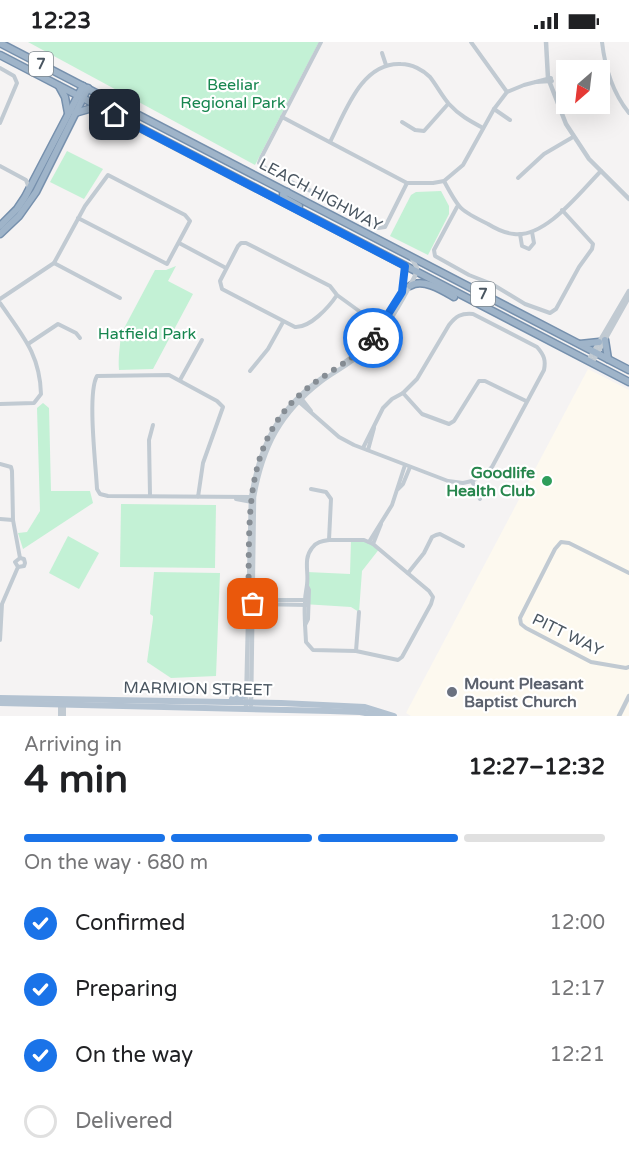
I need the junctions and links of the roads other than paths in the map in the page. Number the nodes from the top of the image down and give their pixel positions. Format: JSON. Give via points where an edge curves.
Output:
{"nodes":[{"id":1,"x":321,"y":42,"type":"edge"},
{"id":2,"x":471,"y":42,"type":"edge"},
{"id":3,"x":546,"y":42,"type":"edge"},
{"id":4,"x":602,"y":42,"type":"edge"},
{"id":5,"x":0,"y":43,"type":"edge"},
{"id":6,"x":382,"y":53,"type":"dead end"},
{"id":7,"x":0,"y":55,"type":"edge"},
{"id":8,"x":386,"y":65,"type":"junction"},
{"id":9,"x":0,"y":68,"type":"edge"},
{"id":10,"x":550,"y":78,"type":"junction"},
{"id":11,"x":59,"y":86,"type":"junction"},
{"id":12,"x":85,"y":87,"type":"junction"},
{"id":13,"x":507,"y":92,"type":"junction"},
{"id":14,"x":80,"y":97,"type":"junction"},
{"id":15,"x":448,"y":104,"type":"junction"},
{"id":16,"x":99,"y":106,"type":"junction"},
{"id":17,"x":494,"y":109,"type":"junction"},
{"id":18,"x":71,"y":113,"type":"junction"},
{"id":19,"x":629,"y":113,"type":"edge"},
{"id":20,"x":282,"y":117,"type":"junction"},
{"id":21,"x":510,"y":120,"type":"dead end"},
{"id":22,"x":402,"y":122,"type":"dead end"},
{"id":23,"x":0,"y":123,"type":"edge"},
{"id":24,"x":483,"y":128,"type":"junction"},
{"id":25,"x":573,"y":137,"type":"junction"},
{"id":26,"x":330,"y":142,"type":"junction"},
{"id":27,"x":0,"y":166,"type":"edge"},
{"id":28,"x":601,"y":171,"type":"junction"},
{"id":29,"x":19,"y":175,"type":"junction"},
{"id":30,"x":36,"y":176,"type":"junction"},
{"id":31,"x":518,"y":178,"type":"dead end"},
{"id":32,"x":262,"y":179,"type":"junction"},
{"id":33,"x":444,"y":181,"type":"junction"},
{"id":34,"x":406,"y":183,"type":"junction"},
{"id":35,"x":257,"y":189,"type":"junction"},
{"id":36,"x":29,"y":190,"type":"junction"},
{"id":37,"x":287,"y":192,"type":"junction"},
{"id":38,"x":629,"y":199,"type":"edge"},
{"id":39,"x":457,"y":207,"type":"junction"},
{"id":40,"x":562,"y":210,"type":"junction"},
{"id":41,"x":78,"y":218,"type":"junction"},
{"id":42,"x":322,"y":223,"type":"junction"},
{"id":43,"x":0,"y":226,"type":"edge"},
{"id":44,"x":532,"y":232,"type":"junction"},
{"id":45,"x":0,"y":234,"type":"edge"},
{"id":46,"x":520,"y":234,"type":"junction"},
{"id":47,"x":179,"y":243,"type":"junction"},
{"id":48,"x":411,"y":257,"type":"junction"},
{"id":49,"x":54,"y":263,"type":"junction"},
{"id":50,"x":405,"y":266,"type":"junction"},
{"id":51,"x":226,"y":268,"type":"junction"},
{"id":52,"x":416,"y":272,"type":"junction"},
{"id":53,"x":410,"y":286,"type":"junction"},
{"id":54,"x":629,"y":291,"type":"edge"},
{"id":55,"x":337,"y":295,"type":"junction"},
{"id":56,"x":629,"y":297,"type":"edge"},
{"id":57,"x":120,"y":298,"type":"dead end"},
{"id":58,"x":0,"y":301,"type":"edge"},
{"id":59,"x":483,"y":307,"type":"junction"},
{"id":60,"x":283,"y":322,"type":"junction"},
{"id":61,"x":382,"y":328,"type":"junction"},
{"id":62,"x":80,"y":338,"type":"dead end"},
{"id":63,"x":202,"y":340,"type":"dead end"},
{"id":64,"x":602,"y":341,"type":"junction"},
{"id":65,"x":28,"y":344,"type":"junction"},
{"id":66,"x":579,"y":344,"type":"junction"},
{"id":67,"x":595,"y":352,"type":"junction"},
{"id":68,"x":608,"y":359,"type":"junction"},
{"id":69,"x":590,"y":362,"type":"junction"},
{"id":70,"x":629,"y":370,"type":"edge"},
{"id":71,"x":250,"y":371,"type":"dead end"},
{"id":72,"x":180,"y":380,"type":"junction"},
{"id":73,"x":629,"y":382,"type":"edge"},
{"id":74,"x":403,"y":393,"type":"junction"},
{"id":75,"x":299,"y":398,"type":"junction"},
{"id":76,"x":526,"y":401,"type":"junction"},
{"id":77,"x":0,"y":404,"type":"edge"},
{"id":78,"x":153,"y":424,"type":"dead end"},
{"id":79,"x":374,"y":428,"type":"junction"},
{"id":80,"x":363,"y":448,"type":"junction"},
{"id":81,"x":368,"y":450,"type":"junction"},
{"id":82,"x":0,"y":464,"type":"edge"},
{"id":83,"x":408,"y":466,"type":"junction"},
{"id":84,"x":472,"y":481,"type":"junction"},
{"id":85,"x":311,"y":489,"type":"dead end"},
{"id":86,"x":150,"y":495,"type":"junction"},
{"id":87,"x":198,"y":496,"type":"junction"},
{"id":88,"x":480,"y":499,"type":"dead end"},
{"id":89,"x":253,"y":500,"type":"junction"},
{"id":90,"x":0,"y":519,"type":"edge"},
{"id":91,"x":13,"y":520,"type":"junction"},
{"id":92,"x":329,"y":540,"type":"junction"},
{"id":93,"x":371,"y":543,"type":"junction"},
{"id":94,"x":463,"y":546,"type":"dead end"},
{"id":95,"x":20,"y":558,"type":"junction"},
{"id":96,"x":18,"y":567,"type":"junction"},
{"id":97,"x":408,"y":573,"type":"junction"},
{"id":98,"x":629,"y":573,"type":"edge"},
{"id":99,"x":2,"y":597,"type":"edge"},
{"id":100,"x":251,"y":602,"type":"junction"},
{"id":101,"x":306,"y":602,"type":"junction"},
{"id":102,"x":359,"y":612,"type":"dead end"},
{"id":103,"x":0,"y":640,"type":"edge"},
{"id":104,"x":356,"y":651,"type":"junction"},
{"id":105,"x":628,"y":669,"type":"edge"},
{"id":106,"x":247,"y":694,"type":"junction"},
{"id":107,"x":629,"y":696,"type":"edge"},
{"id":108,"x":0,"y":698,"type":"edge"},
{"id":109,"x":62,"y":702,"type":"junction"},
{"id":110,"x":207,"y":702,"type":"junction"},
{"id":111,"x":0,"y":703,"type":"edge"},
{"id":112,"x":249,"y":706,"type":"junction"},
{"id":113,"x":62,"y":716,"type":"edge"},
{"id":114,"x":381,"y":716,"type":"edge"},
{"id":115,"x":394,"y":716,"type":"edge"},
{"id":116,"x":619,"y":716,"type":"edge"}],
"edges":[{"from":1,"to":20,"type":"street"},
{"from":2,"to":13,"type":"street"},
{"from":3,"to":10,"type":"street"},
{"from":4,"to":19,"type":"street","via":[[604,65]]},
{"from":5,"to":12,"type":"highway","name":"LEACH HIGHWAY","number":"7"},
{"from":6,"to":8,"type":"street"},
{"from":7,"to":11,"type":"highway","name":"LEACH HIGHWAY","number":"7"},
{"from":8,"to":15,"type":"street","via":[[403,64],[423,71]]},
{"from":8,"to":26,"type":"street","via":[[356,92]]},
{"from":9,"to":23,"type":"street","via":[[16,78],[17,88]]},
{"from":10,"to":13,"type":"street"},
{"from":10,"to":25,"type":"street"},
{"from":11,"to":14,"type":"highway","name":"LEACH HIGHWAY","number":"7"},
{"from":11,"to":18,"type":"highway"},
{"from":12,"to":14,"type":"highway"},
{"from":12,"to":32,"type":"highway","name":"LEACH HIGHWAY","number":"7"},
{"from":13,"to":17,"type":"street"},
{"from":14,"to":16,"type":"highway","name":"LEACH HIGHWAY","number":"7"},
{"from":14,"to":18,"type":"highway"},
{"from":15,"to":22,"type":"street","via":[[424,130],[415,130]]},
{"from":15,"to":24,"type":"street"},
{"from":16,"to":18,"type":"highway"},
{"from":16,"to":35,"type":"highway","name":"LEACH HIGHWAY","number":"7"},
{"from":17,"to":21,"type":"street"},
{"from":17,"to":24,"type":"street"},
{"from":18,"to":30,"type":"highway"},
{"from":18,"to":45,"type":"highway","via":[[36,192]]},
{"from":20,"to":26,"type":"street"},
{"from":20,"to":34,"type":"street","via":[[260,163],[358,218],[378,228],[385,227]]},
{"from":24,"to":33,"type":"street","via":[[463,165]]},
{"from":25,"to":28,"type":"street"},
{"from":25,"to":31,"type":"street","via":[[544,154]]},
{"from":26,"to":34,"type":"street"},
{"from":27,"to":29,"type":"street"},
{"from":28,"to":38,"type":"street"},
{"from":28,"to":40,"type":"street"},
{"from":29,"to":30,"type":"street"},
{"from":29,"to":36,"type":"street","via":[[27,181]]},
{"from":30,"to":36,"type":"highway"},
{"from":32,"to":35,"type":"highway"},
{"from":32,"to":37,"type":"highway","name":"LEACH HIGHWAY","number":"7"},
{"from":33,"to":34,"type":"street"},
{"from":33,"to":39,"type":"street"},
{"from":35,"to":42,"type":"highway","name":"LEACH HIGHWAY","number":"7"},
{"from":36,"to":43,"type":"highway"},
{"from":37,"to":42,"type":"highway","via":[[283,197],[317,216]]},
{"from":37,"to":48,"type":"highway","name":"LEACH HIGHWAY","number":"7"},
{"from":39,"to":40,"type":"street","via":[[434,250],[435,256],[550,314],[593,244]]},
{"from":39,"to":46,"type":"street","via":[[502,231]]},
{"from":40,"to":44,"type":"street","via":[[548,224]]},
{"from":41,"to":47,"type":"street","via":[[167,264]]},
{"from":41,"to":47,"type":"street","via":[[108,175],[188,217]]},
{"from":41,"to":49,"type":"street"},
{"from":42,"to":50,"type":"highway","name":"LEACH HIGHWAY","number":"7"},
{"from":44,"to":46,"type":"street"},
{"from":44,"to":46,"type":"street","via":[[534,243],[529,249],[522,246]]},
{"from":47,"to":51,"type":"street"},
{"from":48,"to":52,"type":"street"},
{"from":48,"to":66,"type":"highway","name":"LEACH HIGHWAY","number":"7"},
{"from":49,"to":57,"type":"street"},
{"from":49,"to":58,"type":"street"},
{"from":50,"to":52,"type":"highway","name":"LEACH HIGHWAY","number":"7"},
{"from":50,"to":61,"type":"street","via":[[403,290]]},
{"from":51,"to":55,"type":"street","via":[[238,246],[246,243],[330,286]]},
{"from":51,"to":60,"type":"street","via":[[220,281],[222,289]]},
{"from":52,"to":53,"type":"street"},
{"from":52,"to":59,"type":"highway","name":"LEACH HIGHWAY","number":"7"},
{"from":53,"to":59,"type":"highway","via":[[426,284]]},
{"from":53,"to":61,"type":"street"},
{"from":54,"to":64,"type":"street"},
{"from":55,"to":60,"type":"street","via":[[326,311],[300,328]]},
{"from":55,"to":61,"type":"street"},
{"from":56,"to":64,"type":"street"},
{"from":58,"to":65,"type":"street"},
{"from":59,"to":69,"type":"highway","name":"LEACH HIGHWAY","number":"7"},
{"from":60,"to":71,"type":"street"},
{"from":61,"to":75,"type":"street","via":[[362,354]]},
{"from":62,"to":65,"type":"street","via":[[58,324]]},
{"from":63,"to":72,"type":"street"},
{"from":64,"to":66,"type":"highway"},
{"from":64,"to":67,"type":"street"},
{"from":64,"to":68,"type":"highway"},
{"from":65,"to":77,"type":"street","via":[[37,361],[41,394],[34,403]]},
{"from":66,"to":67,"type":"highway","name":"LEACH HIGHWAY","number":"7"},
{"from":67,"to":68,"type":"highway","name":"LEACH HIGHWAY","number":"7"},
{"from":67,"to":69,"type":"street"},
{"from":68,"to":70,"type":"highway","name":"LEACH HIGHWAY","number":"7"},
{"from":69,"to":73,"type":"highway","name":"LEACH HIGHWAY","number":"7"},
{"from":72,"to":86,"type":"street","via":[[157,374],[103,375],[94,381],[97,489],[108,496]]},
{"from":72,"to":87,"type":"street","via":[[223,407],[203,463]]},
{"from":74,"to":76,"type":"street","via":[[422,414],[449,424],[479,381]]},
{"from":74,"to":76,"type":"street","via":[[417,379],[456,317],[473,314],[537,347],[543,354],[544,370]]},
{"from":74,"to":79,"type":"street","via":[[383,408]]},
{"from":75,"to":80,"type":"street","via":[[339,437]]},
{"from":75,"to":89,"type":"street","via":[[277,427],[265,452]]},
{"from":76,"to":84,"type":"street","via":[[496,460],[484,475]]},
{"from":78,"to":86,"type":"street","via":[[149,440]]},
{"from":79,"to":80,"type":"street"},
{"from":79,"to":81,"type":"street"},
{"from":80,"to":81,"type":"street"},
{"from":81,"to":83,"type":"street"},
{"from":82,"to":91,"type":"street","via":[[12,471]]},
{"from":83,"to":84,"type":"street","via":[[448,481]]},
{"from":83,"to":93,"type":"street"},
{"from":84,"to":88,"type":"street"},
{"from":85,"to":92,"type":"street","via":[[326,492],[331,499]]},
{"from":86,"to":87,"type":"street"},
{"from":87,"to":89,"type":"street"},
{"from":89,"to":100,"type":"street"},
{"from":90,"to":91,"type":"street"},
{"from":91,"to":95,"type":"street"},
{"from":92,"to":93,"type":"street"},
{"from":92,"to":101,"type":"street","via":[[317,542],[307,557]]},
{"from":93,"to":97,"type":"street"},
{"from":94,"to":97,"type":"street","via":[[436,535]]},
{"from":95,"to":96,"type":"street","via":[[15,562]]},
{"from":95,"to":96,"type":"street","via":[[25,563]]},
{"from":96,"to":99,"type":"street"},
{"from":97,"to":104,"type":"street","via":[[433,597],[402,657],[398,660]]},
{"from":98,"to":105,"type":"street","name":"PITT WAY","via":[[561,542],[520,618],[521,624],[591,662]]},
{"from":99,"to":103,"type":"street"},
{"from":100,"to":101,"type":"street"},
{"from":100,"to":106,"type":"street"},
{"from":100,"to":112,"type":"street"},
{"from":101,"to":104,"type":"street","via":[[306,642],[313,650]]},
{"from":102,"to":104,"type":"street"},
{"from":106,"to":110,"type":"main road"},
{"from":106,"to":112,"type":"street"},
{"from":107,"to":116,"type":"street"},
{"from":108,"to":109,"type":"main road","name":"MARMION STREET"},
{"from":109,"to":110,"type":"main road","name":"MARMION STREET"},
{"from":109,"to":111,"type":"main road","name":"MARMION STREET"},
{"from":109,"to":112,"type":"main road","name":"MARMION STREET"},
{"from":109,"to":113,"type":"street"},
{"from":110,"to":112,"type":"main road","name":"MARMION STREET"},
{"from":112,"to":114,"type":"main road","name":"MARMION STREET"},
{"from":112,"to":115,"type":"main road","name":"MARMION STREET","via":[[365,707]]}]}
